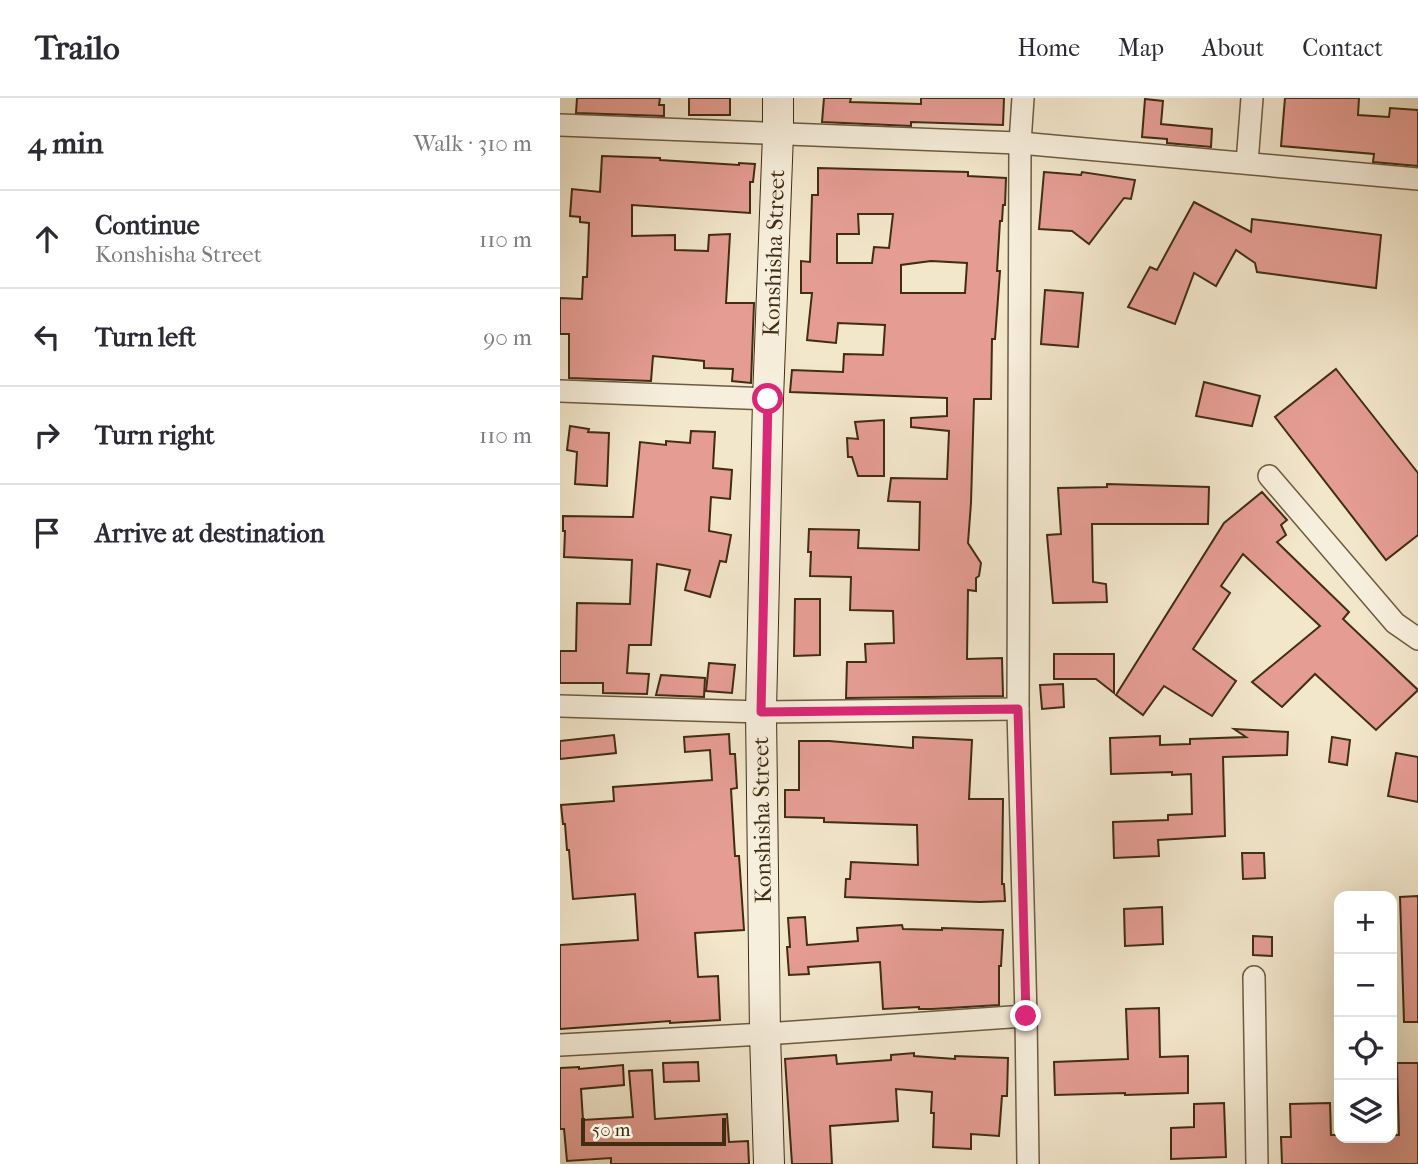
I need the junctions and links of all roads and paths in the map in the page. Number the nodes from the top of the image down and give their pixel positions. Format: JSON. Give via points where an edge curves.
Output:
{"nodes":[{"id":1,"x":778,"y":98,"type":"edge"},
{"id":2,"x":1023,"y":98,"type":"edge"},
{"id":3,"x":1252,"y":98,"type":"edge"},
{"id":4,"x":560,"y":125,"type":"edge"},
{"id":5,"x":778,"y":134,"type":"junction"},
{"id":6,"x":1020,"y":143,"type":"junction"},
{"id":7,"x":1247,"y":163,"type":"junction"},
{"id":8,"x":1418,"y":179,"type":"edge"},
{"id":9,"x":560,"y":391,"type":"edge"},
{"id":10,"x":768,"y":399,"type":"junction"},
{"id":11,"x":1269,"y":476,"type":"dead end"},
{"id":12,"x":1418,"y":639,"type":"edge"},
{"id":13,"x":560,"y":706,"type":"edge"},
{"id":14,"x":1018,"y":709,"type":"junction"},
{"id":15,"x":761,"y":712,"type":"junction"},
{"id":16,"x":1254,"y":977,"type":"dead end"},
{"id":17,"x":1026,"y":1016,"type":"junction"},
{"id":18,"x":765,"y":1034,"type":"junction"},
{"id":19,"x":560,"y":1045,"type":"edge"},
{"id":20,"x":769,"y":1164,"type":"edge"},
{"id":21,"x":1028,"y":1164,"type":"edge"},
{"id":22,"x":1257,"y":1164,"type":"edge"}],
"edges":[{"from":1,"to":5,"type":"street","name":"Konshisha Street"},
{"from":2,"to":6,"type":"street"},
{"from":3,"to":7,"type":"street"},
{"from":4,"to":5,"type":"street"},
{"from":5,"to":6,"type":"street"},
{"from":5,"to":10,"type":"street","name":"Konshisha Street"},
{"from":6,"to":7,"type":"street"},
{"from":6,"to":14,"type":"street"},
{"from":7,"to":8,"type":"street"},
{"from":9,"to":10,"type":"street"},
{"from":10,"to":15,"type":"street","name":"Konshisha Street"},
{"from":11,"to":12,"type":"street","via":[[1395,623]]},
{"from":13,"to":15,"type":"street"},
{"from":14,"to":15,"type":"street"},
{"from":14,"to":17,"type":"street"},
{"from":15,"to":18,"type":"street","name":"Konshisha Street"},
{"from":16,"to":22,"type":"street"},
{"from":17,"to":18,"type":"street"},
{"from":17,"to":21,"type":"street"},
{"from":18,"to":19,"type":"street"},
{"from":18,"to":20,"type":"street","name":"Konshisha Street"}]}
